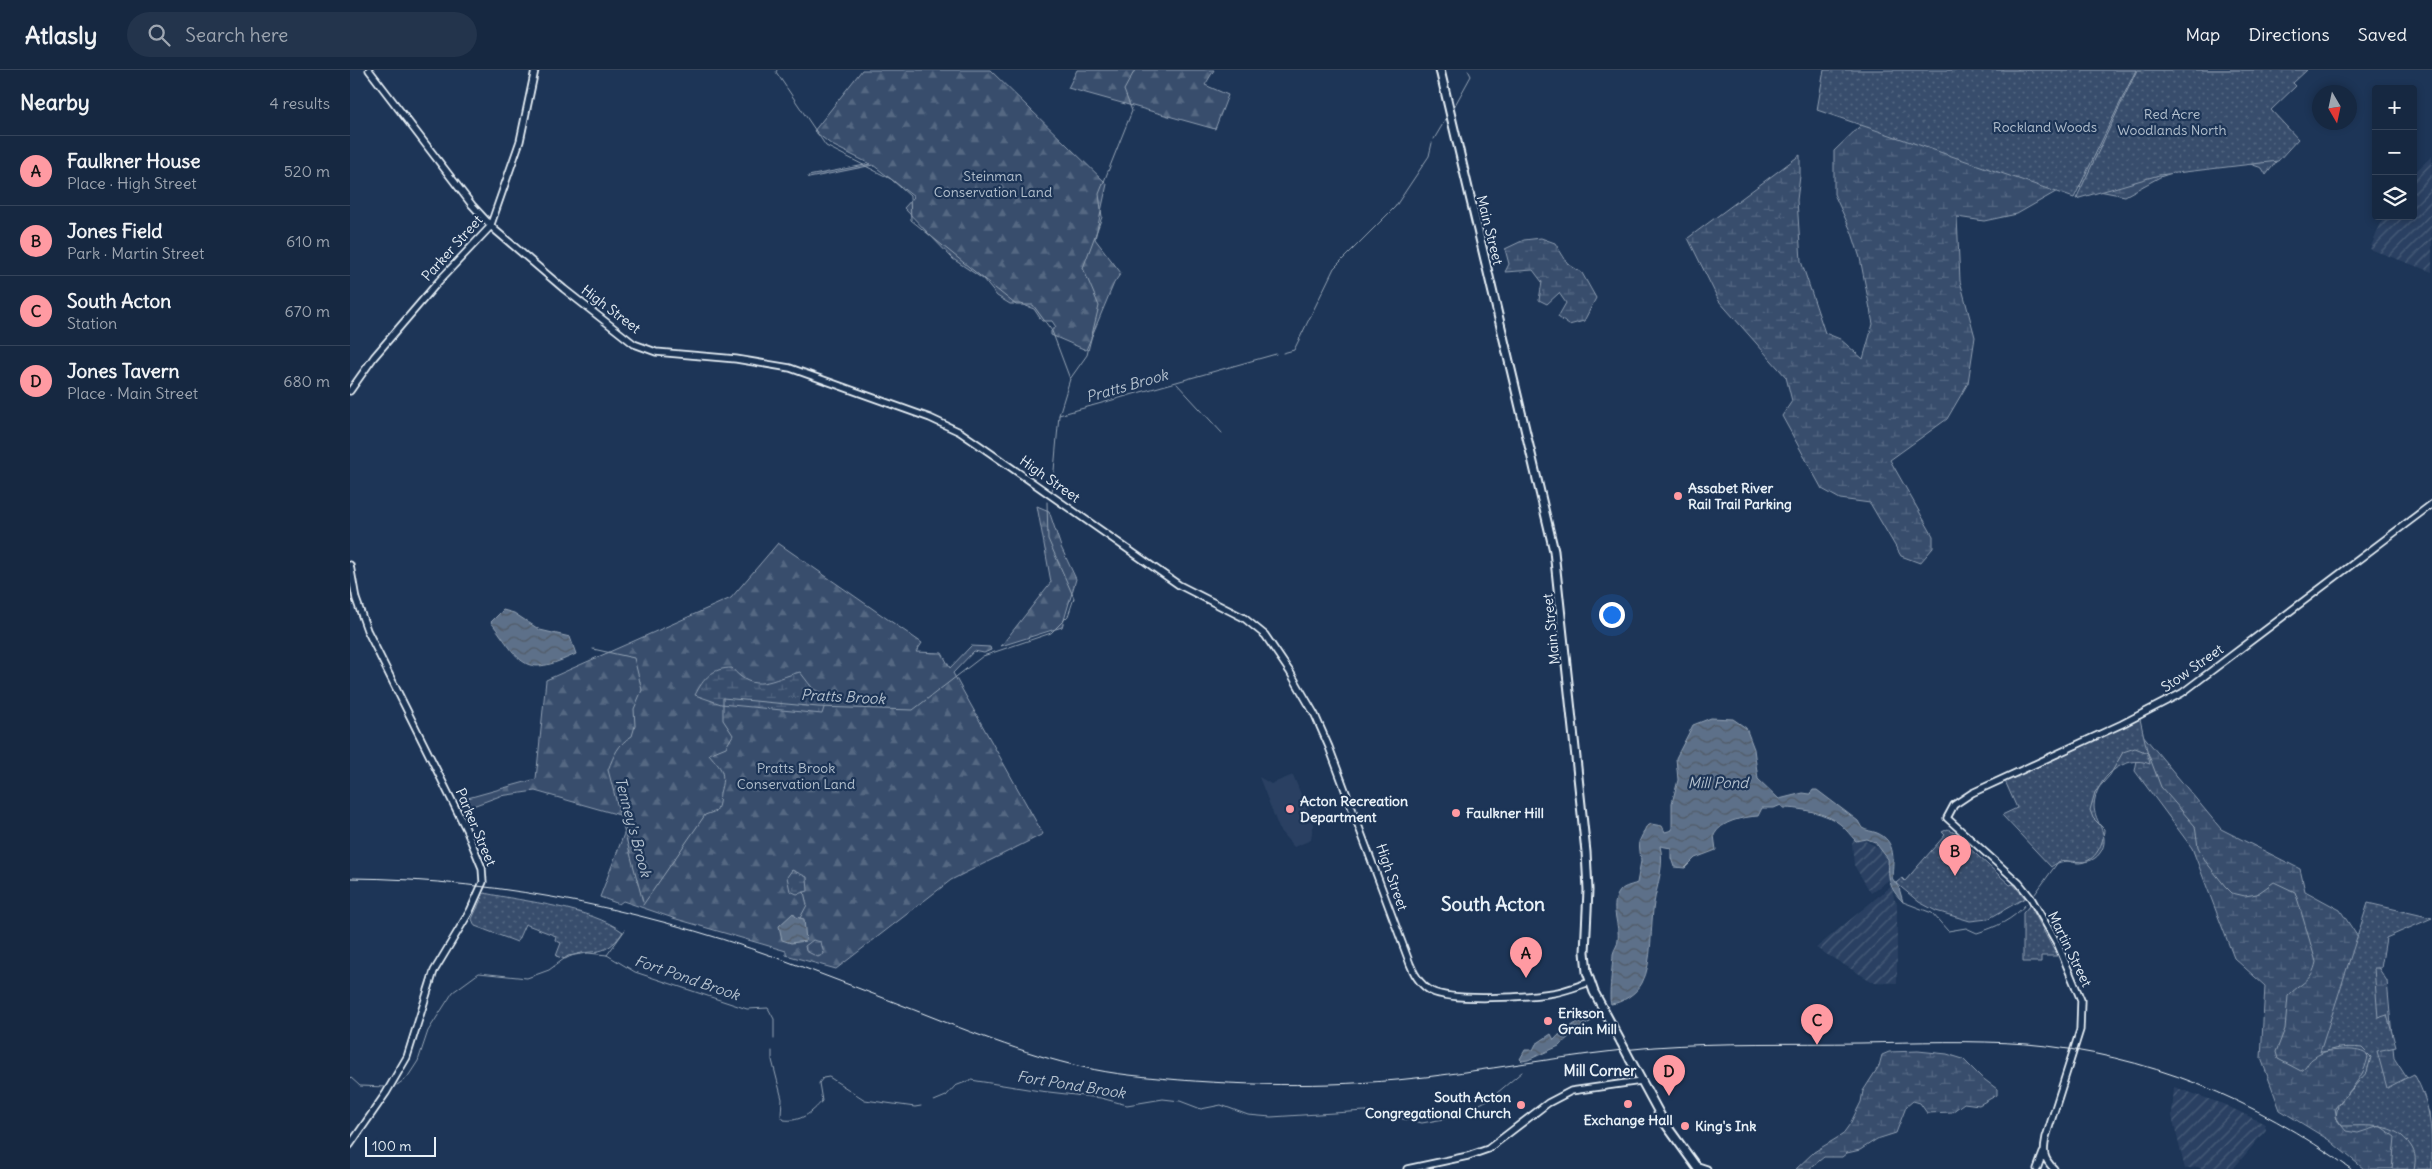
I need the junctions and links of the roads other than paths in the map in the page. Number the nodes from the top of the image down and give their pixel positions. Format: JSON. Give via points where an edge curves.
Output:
{"nodes":[{"id":1,"x":369,"y":70,"type":"edge"},
{"id":2,"x":535,"y":70,"type":"edge"},
{"id":3,"x":1440,"y":70,"type":"edge"},
{"id":4,"x":491,"y":226,"type":"junction"},
{"id":5,"x":350,"y":391,"type":"edge"},
{"id":6,"x":2432,"y":504,"type":"edge"},
{"id":7,"x":350,"y":565,"type":"edge"},
{"id":8,"x":1947,"y":818,"type":"joint"},
{"id":9,"x":1590,"y":982,"type":"junction"},
{"id":10,"x":1641,"y":1081,"type":"junction"},
{"id":11,"x":350,"y":1145,"type":"edge"},
{"id":12,"x":2043,"y":1153,"type":"junction"},
{"id":13,"x":1696,"y":1167,"type":"edge"},
{"id":14,"x":1407,"y":1169,"type":"edge"},
{"id":15,"x":1707,"y":1169,"type":"edge"},
{"id":16,"x":2037,"y":1169,"type":"edge"},
{"id":17,"x":2054,"y":1169,"type":"edge"}],
"edges":[{"from":1,"to":4,"type":"street","name":"High Street","via":[[470,204]]},
{"from":2,"to":4,"type":"street","name":"Parker Street","via":[[520,141]]},
{"from":3,"to":9,"type":"main road","name":"Main Street","via":[[1556,565],[1586,852],[1585,952]]},
{"from":4,"to":5,"type":"street","name":"Parker Street","via":[[374,357]]},
{"from":4,"to":9,"type":"street","name":"High Street","via":[[564,290],[634,344],[656,352],[736,359],[790,368],[947,425],[1180,585],[1244,618],[1264,635],[1315,715],[1410,964],[1422,984],[1431,991],[1452,996],[1502,996],[1552,993]]},
{"from":6,"to":8,"type":"street","name":"Stow Street","via":[[2182,693],[1975,791],[1956,803]]},
{"from":7,"to":11,"type":"street","name":"Parker Street","via":[[356,599],[367,630],[466,829],[483,874],[478,895],[434,971],[407,1057]]},
{"from":8,"to":12,"type":"street","name":"Martin Street","via":[[2031,898],[2058,945],[2081,1000],[2080,1030]]},
{"from":9,"to":10,"type":"main road","name":"Main Street","bridge":true},
{"from":10,"to":13,"type":"main road","name":"Main Street","via":[[1664,1122]]},
{"from":10,"to":14,"type":"street","via":[[1575,1090],[1548,1103],[1503,1140],[1485,1150]]},
{"from":12,"to":16,"type":"street","name":"Martin Street"},
{"from":12,"to":17,"type":"street"},
{"from":13,"to":15,"type":"street"}]}
